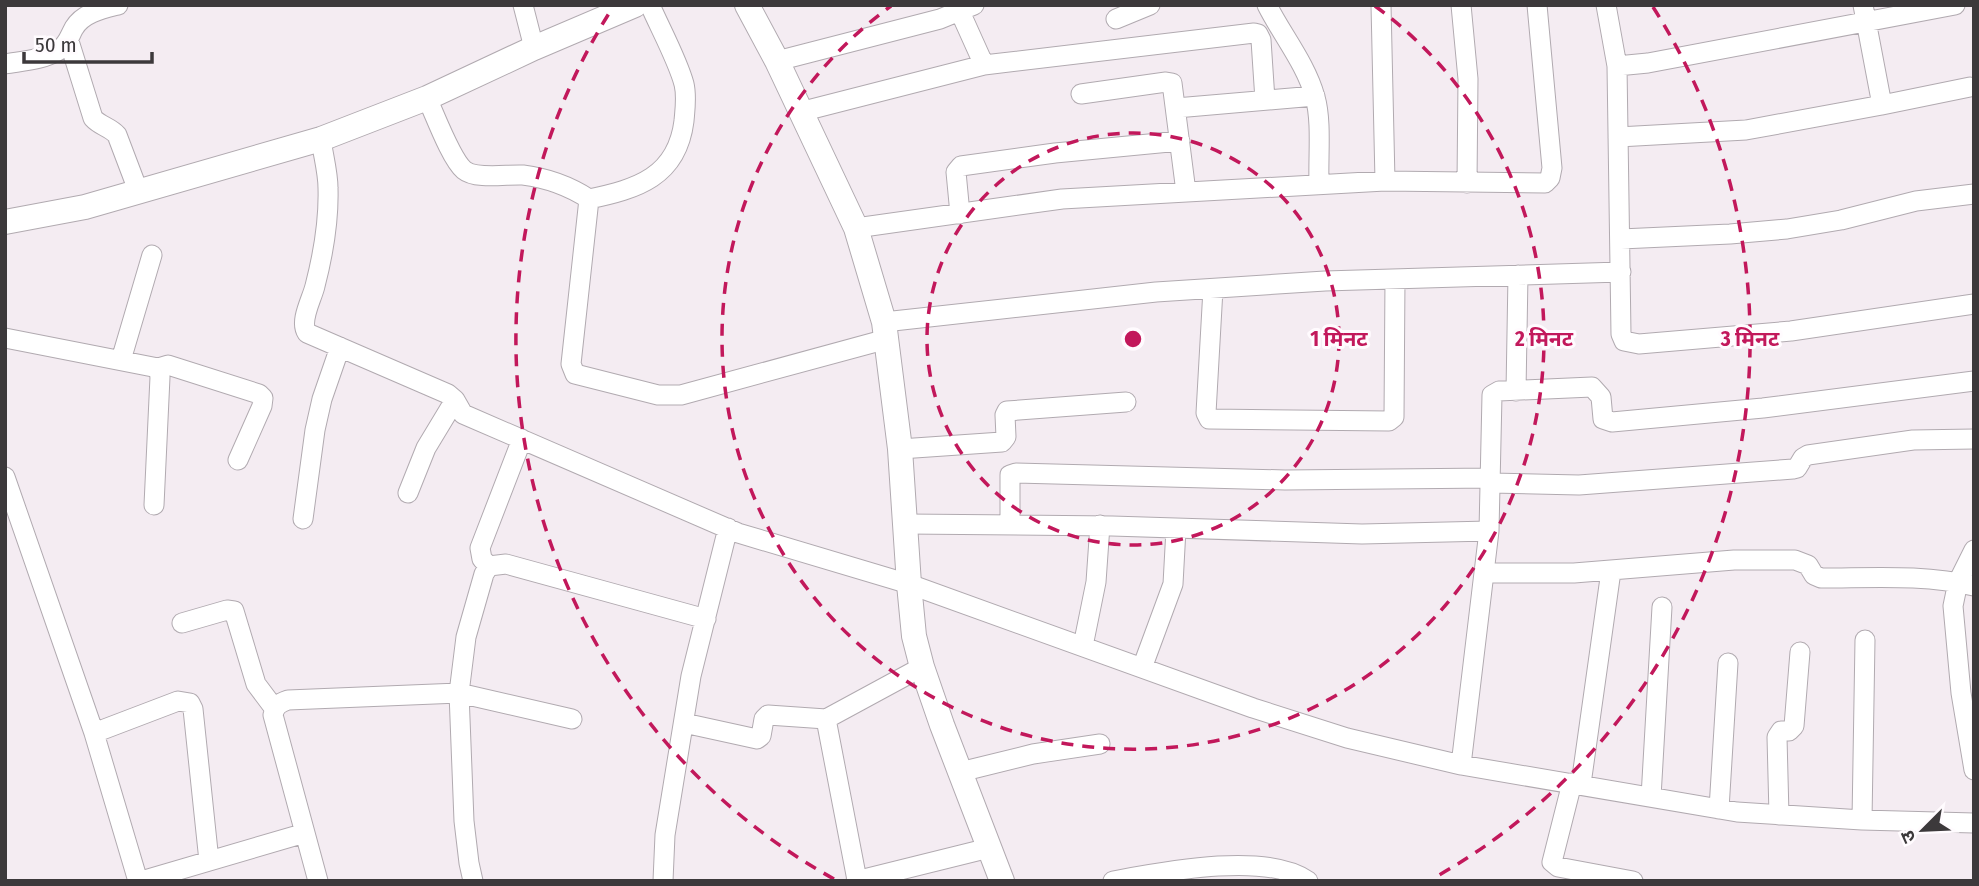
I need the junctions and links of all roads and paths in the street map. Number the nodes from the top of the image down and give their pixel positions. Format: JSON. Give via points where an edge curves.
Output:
{"nodes":[{"id":1,"x":117,"y":5,"type":"edge"},
{"id":2,"x":523,"y":5,"type":"edge"},
{"id":3,"x":635,"y":5,"type":"edge"},
{"id":4,"x":650,"y":5,"type":"edge"},
{"id":5,"x":747,"y":5,"type":"edge"},
{"id":6,"x":1150,"y":5,"type":"edge"},
{"id":7,"x":1381,"y":5,"type":"edge"},
{"id":8,"x":1461,"y":5,"type":"edge"},
{"id":9,"x":1537,"y":5,"type":"edge"},
{"id":10,"x":1606,"y":5,"type":"edge"},
{"id":11,"x":1955,"y":5,"type":"edge"},
{"id":12,"x":964,"y":7,"type":"edge"},
{"id":13,"x":1272,"y":7,"type":"edge"},
{"id":14,"x":1865,"y":14,"type":"edge"},
{"id":15,"x":1116,"y":19,"type":"dead end"},
{"id":16,"x":69,"y":41,"type":"junction"},
{"id":17,"x":534,"y":48,"type":"junction"},
{"id":18,"x":777,"y":61,"type":"junction"},
{"id":19,"x":5,"y":65,"type":"edge"},
{"id":20,"x":984,"y":65,"type":"junction"},
{"id":21,"x":1617,"y":66,"type":"junction"},
{"id":22,"x":1970,"y":87,"type":"dead end"},
{"id":23,"x":1081,"y":94,"type":"dead end"},
{"id":24,"x":1315,"y":96,"type":"junction"},
{"id":25,"x":427,"y":98,"type":"junction"},
{"id":26,"x":1265,"y":100,"type":"junction"},
{"id":27,"x":1882,"y":105,"type":"junction"},
{"id":28,"x":1176,"y":108,"type":"junction"},
{"id":29,"x":800,"y":112,"type":"junction"},
{"id":30,"x":1618,"y":137,"type":"junction"},
{"id":31,"x":321,"y":139,"type":"junction"},
{"id":32,"x":1180,"y":141,"type":"junction"},
{"id":33,"x":1385,"y":181,"type":"junction"},
{"id":34,"x":1318,"y":183,"type":"junction"},
{"id":35,"x":1467,"y":183,"type":"junction"},
{"id":36,"x":1186,"y":192,"type":"junction"},
{"id":37,"x":139,"y":193,"type":"junction"},
{"id":38,"x":1974,"y":194,"type":"edge"},
{"id":39,"x":589,"y":199,"type":"junction"},
{"id":40,"x":960,"y":214,"type":"junction"},
{"id":41,"x":5,"y":222,"type":"edge"},
{"id":42,"x":856,"y":228,"type":"junction"},
{"id":43,"x":1621,"y":239,"type":"junction"},
{"id":44,"x":152,"y":255,"type":"dead end"},
{"id":45,"x":1621,"y":272,"type":"junction"},
{"id":46,"x":1518,"y":275,"type":"junction"},
{"id":47,"x":1395,"y":279,"type":"junction"},
{"id":48,"x":1213,"y":289,"type":"junction"},
{"id":49,"x":1974,"y":304,"type":"edge"},
{"id":50,"x":886,"y":330,"type":"junction"},
{"id":51,"x":5,"y":338,"type":"edge"},
{"id":52,"x":340,"y":347,"type":"junction"},
{"id":53,"x":121,"y":360,"type":"junction"},
{"id":54,"x":158,"y":368,"type":"junction"},
{"id":55,"x":1974,"y":381,"type":"edge"},
{"id":56,"x":1516,"y":391,"type":"junction"},
{"id":57,"x":455,"y":400,"type":"junction"},
{"id":58,"x":1126,"y":402,"type":"dead end"},
{"id":59,"x":522,"y":439,"type":"junction"},
{"id":60,"x":1974,"y":439,"type":"edge"},
{"id":61,"x":900,"y":449,"type":"junction"},
{"id":62,"x":238,"y":460,"type":"dead end"},
{"id":63,"x":5,"y":477,"type":"edge"},
{"id":64,"x":1491,"y":481,"type":"junction"},
{"id":65,"x":408,"y":493,"type":"dead end"},
{"id":66,"x":154,"y":505,"type":"dead end"},
{"id":67,"x":303,"y":519,"type":"dead end"},
{"id":68,"x":906,"y":524,"type":"junction"},
{"id":69,"x":1010,"y":525,"type":"junction"},
{"id":70,"x":1100,"y":526,"type":"junction"},
{"id":71,"x":728,"y":528,"type":"junction"},
{"id":72,"x":1176,"y":529,"type":"junction"},
{"id":73,"x":1489,"y":531,"type":"junction"},
{"id":74,"x":1974,"y":550,"type":"edge"},
{"id":75,"x":489,"y":566,"type":"junction"},
{"id":76,"x":1611,"y":571,"type":"junction"},
{"id":77,"x":1484,"y":573,"type":"junction"},
{"id":78,"x":909,"y":584,"type":"junction"},
{"id":79,"x":1966,"y":584,"type":"edge"},
{"id":80,"x":1662,"y":607,"type":"dead end"},
{"id":81,"x":706,"y":619,"type":"junction"},
{"id":82,"x":183,"y":623,"type":"dead end"},
{"id":83,"x":1865,"y":640,"type":"dead end"},
{"id":84,"x":1083,"y":646,"type":"junction"},
{"id":85,"x":1800,"y":652,"type":"dead end"},
{"id":86,"x":1728,"y":663,"type":"dead end"},
{"id":87,"x":922,"y":667,"type":"junction"},
{"id":88,"x":1142,"y":668,"type":"junction"},
{"id":89,"x":459,"y":693,"type":"junction"},
{"id":90,"x":274,"y":708,"type":"junction"},
{"id":91,"x":572,"y":719,"type":"dead end"},
{"id":92,"x":826,"y":719,"type":"junction"},
{"id":93,"x":684,"y":723,"type":"junction"},
{"id":94,"x":94,"y":733,"type":"junction"},
{"id":95,"x":1100,"y":744,"type":"dead end"},
{"id":96,"x":1461,"y":765,"type":"junction"},
{"id":97,"x":1974,"y":770,"type":"edge"},
{"id":98,"x":960,"y":772,"type":"junction"},
{"id":99,"x":1576,"y":783,"type":"junction"},
{"id":100,"x":1651,"y":797,"type":"junction"},
{"id":101,"x":1720,"y":809,"type":"junction"},
{"id":102,"x":1779,"y":815,"type":"junction"},
{"id":103,"x":1863,"y":820,"type":"junction"},
{"id":104,"x":1974,"y":823,"type":"edge"},
{"id":105,"x":305,"y":834,"type":"junction"},
{"id":106,"x":989,"y":848,"type":"junction"},
{"id":107,"x":209,"y":861,"type":"junction"},
{"id":108,"x":1296,"y":878,"type":"edge"},
{"id":109,"x":140,"y":881,"type":"edge"},
{"id":110,"x":318,"y":881,"type":"edge"},
{"id":111,"x":473,"y":881,"type":"edge"},
{"id":112,"x":663,"y":881,"type":"edge"},
{"id":113,"x":856,"y":881,"type":"edge"},
{"id":114,"x":1002,"y":881,"type":"edge"},
{"id":115,"x":1113,"y":881,"type":"edge"},
{"id":116,"x":1633,"y":881,"type":"edge"}],
"edges":[{"from":1,"to":16,"type":"street","via":[[80,20]]},
{"from":2,"to":17,"type":"street"},
{"from":3,"to":17,"type":"street"},
{"from":4,"to":39,"type":"street","via":[[684,84],[686,105],[675,155],[664,169],[642,183]]},
{"from":5,"to":18,"type":"street"},
{"from":6,"to":15,"type":"street"},
{"from":7,"to":33,"type":"street"},
{"from":8,"to":35,"type":"street","via":[[1468,79]]},
{"from":9,"to":35,"type":"street","via":[[1550,178],[1535,184]]},
{"from":10,"to":21,"type":"street"},
{"from":11,"to":14,"type":"street"},
{"from":12,"to":18,"type":"street"},
{"from":12,"to":20,"type":"street"},
{"from":13,"to":24,"type":"street"},
{"from":14,"to":21,"type":"street"},
{"from":14,"to":27,"type":"street"},
{"from":16,"to":19,"type":"street","via":[[50,55]]},
{"from":16,"to":37,"type":"street","via":[[93,118],[117,135]]},
{"from":17,"to":25,"type":"street"},
{"from":18,"to":29,"type":"street"},
{"from":20,"to":26,"type":"street","via":[[1254,33],[1261,40]]},
{"from":20,"to":29,"type":"street"},
{"from":21,"to":30,"type":"street"},
{"from":22,"to":27,"type":"street"},
{"from":23,"to":28,"type":"street","via":[[1169,82],[1174,87]]},
{"from":24,"to":26,"type":"street"},
{"from":24,"to":34,"type":"street"},
{"from":25,"to":31,"type":"street"},
{"from":25,"to":39,"type":"street","via":[[457,162],[469,173],[548,180]]},
{"from":26,"to":28,"type":"street"},
{"from":27,"to":30,"type":"street","via":[[1746,130]]},
{"from":28,"to":32,"type":"street"},
{"from":29,"to":42,"type":"street"},
{"from":30,"to":43,"type":"street"},
{"from":31,"to":37,"type":"street"},
{"from":31,"to":52,"type":"street","via":[[328,188],[324,240],[303,326],[307,333]]},
{"from":32,"to":36,"type":"street"},
{"from":32,"to":40,"type":"street","via":[[961,166],[956,172]]},
{"from":33,"to":34,"type":"street"},
{"from":33,"to":35,"type":"street"},
{"from":34,"to":36,"type":"street"},
{"from":36,"to":40,"type":"street","via":[[1062,199]]},
{"from":37,"to":41,"type":"street"},
{"from":38,"to":43,"type":"street","via":[[1916,201],[1787,229]]},
{"from":39,"to":50,"type":"street","via":[[571,364],[575,374],[658,395],[681,395]]},
{"from":40,"to":42,"type":"street"},
{"from":42,"to":50,"type":"street"},
{"from":43,"to":45,"type":"street"},
{"from":44,"to":53,"type":"street"},
{"from":45,"to":46,"type":"street"},
{"from":45,"to":49,"type":"street","via":[[1621,334],[1629,344],[1791,331]]},
{"from":46,"to":47,"type":"street"},
{"from":46,"to":56,"type":"street"},
{"from":47,"to":48,"type":"street"},
{"from":47,"to":48,"type":"street","via":[[1394,417],[1389,421],[1209,419]]},
{"from":48,"to":50,"type":"street","via":[[1156,292]]},
{"from":50,"to":61,"type":"street"},
{"from":51,"to":53,"type":"street"},
{"from":52,"to":57,"type":"street"},
{"from":52,"to":67,"type":"street","via":[[315,430]]},
{"from":53,"to":54,"type":"street"},
{"from":54,"to":62,"type":"street","via":[[168,365],[263,398]]},
{"from":54,"to":66,"type":"street"},
{"from":55,"to":56,"type":"street","via":[[1612,422],[1603,419],[1601,397],[1592,387]]},
{"from":56,"to":64,"type":"street","via":[[1492,395]]},
{"from":57,"to":59,"type":"street","via":[[463,414]]},
{"from":57,"to":65,"type":"street","via":[[426,447]]},
{"from":58,"to":61,"type":"street","via":[[1009,411],[1002,442]]},
{"from":59,"to":71,"type":"street"},
{"from":59,"to":75,"type":"street","via":[[480,548]]},
{"from":60,"to":64,"type":"street","via":[[1913,440],[1808,455],[1793,469],[1579,485]]},
{"from":61,"to":68,"type":"street"},
{"from":63,"to":94,"type":"street"},
{"from":64,"to":69,"type":"street","via":[[1218,480],[1016,472],[1010,475]]},
{"from":64,"to":73,"type":"street"},
{"from":68,"to":69,"type":"street"},
{"from":68,"to":78,"type":"street"},
{"from":69,"to":70,"type":"street"},
{"from":70,"to":72,"type":"street"},
{"from":70,"to":84,"type":"street","via":[[1096,582]]},
{"from":71,"to":78,"type":"street"},
{"from":71,"to":81,"type":"street"},
{"from":72,"to":73,"type":"street","via":[[1362,534]]},
{"from":72,"to":88,"type":"street","via":[[1173,584]]},
{"from":73,"to":77,"type":"street"},
{"from":74,"to":79,"type":"street"},
{"from":75,"to":81,"type":"street","via":[[506,564]]},
{"from":75,"to":89,"type":"street","via":[[466,637]]},
{"from":76,"to":77,"type":"street"},
{"from":76,"to":79,"type":"street","via":[[1734,560],[1795,560],[1821,578]]},
{"from":76,"to":99,"type":"street"},
{"from":77,"to":96,"type":"street"},
{"from":78,"to":84,"type":"street"},
{"from":78,"to":87,"type":"street"},
{"from":79,"to":97,"type":"street","via":[[1953,606]]},
{"from":80,"to":100,"type":"street"},
{"from":81,"to":93,"type":"street"},
{"from":82,"to":90,"type":"street","via":[[234,611],[256,684]]},
{"from":83,"to":103,"type":"street"},
{"from":84,"to":88,"type":"street"},
{"from":85,"to":102,"type":"street","via":[[1794,726],[1777,737]]},
{"from":86,"to":101,"type":"street"},
{"from":87,"to":92,"type":"street"},
{"from":87,"to":98,"type":"street"},
{"from":88,"to":96,"type":"street","via":[[1347,738]]},
{"from":89,"to":90,"type":"street","via":[[288,700]]},
{"from":89,"to":91,"type":"street"},
{"from":89,"to":111,"type":"street","via":[[464,821]]},
{"from":90,"to":105,"type":"street"},
{"from":92,"to":93,"type":"street","via":[[768,715],[757,739]]},
{"from":92,"to":113,"type":"street"},
{"from":93,"to":112,"type":"street","via":[[665,835]]},
{"from":94,"to":107,"type":"street","via":[[178,701],[190,703]]},
{"from":94,"to":109,"type":"street"},
{"from":95,"to":98,"type":"street"},
{"from":96,"to":99,"type":"street"},
{"from":98,"to":106,"type":"street"},
{"from":99,"to":100,"type":"street"},
{"from":99,"to":116,"type":"street","via":[[1552,862]]},
{"from":100,"to":101,"type":"street"},
{"from":101,"to":102,"type":"street"},
{"from":102,"to":103,"type":"street"},
{"from":103,"to":104,"type":"street"},
{"from":105,"to":107,"type":"street"},
{"from":105,"to":110,"type":"street"},
{"from":106,"to":113,"type":"street"},
{"from":106,"to":114,"type":"street"},
{"from":107,"to":109,"type":"street"},
{"from":108,"to":115,"type":"street","via":[[1242,867],[1192,867]]}]}
